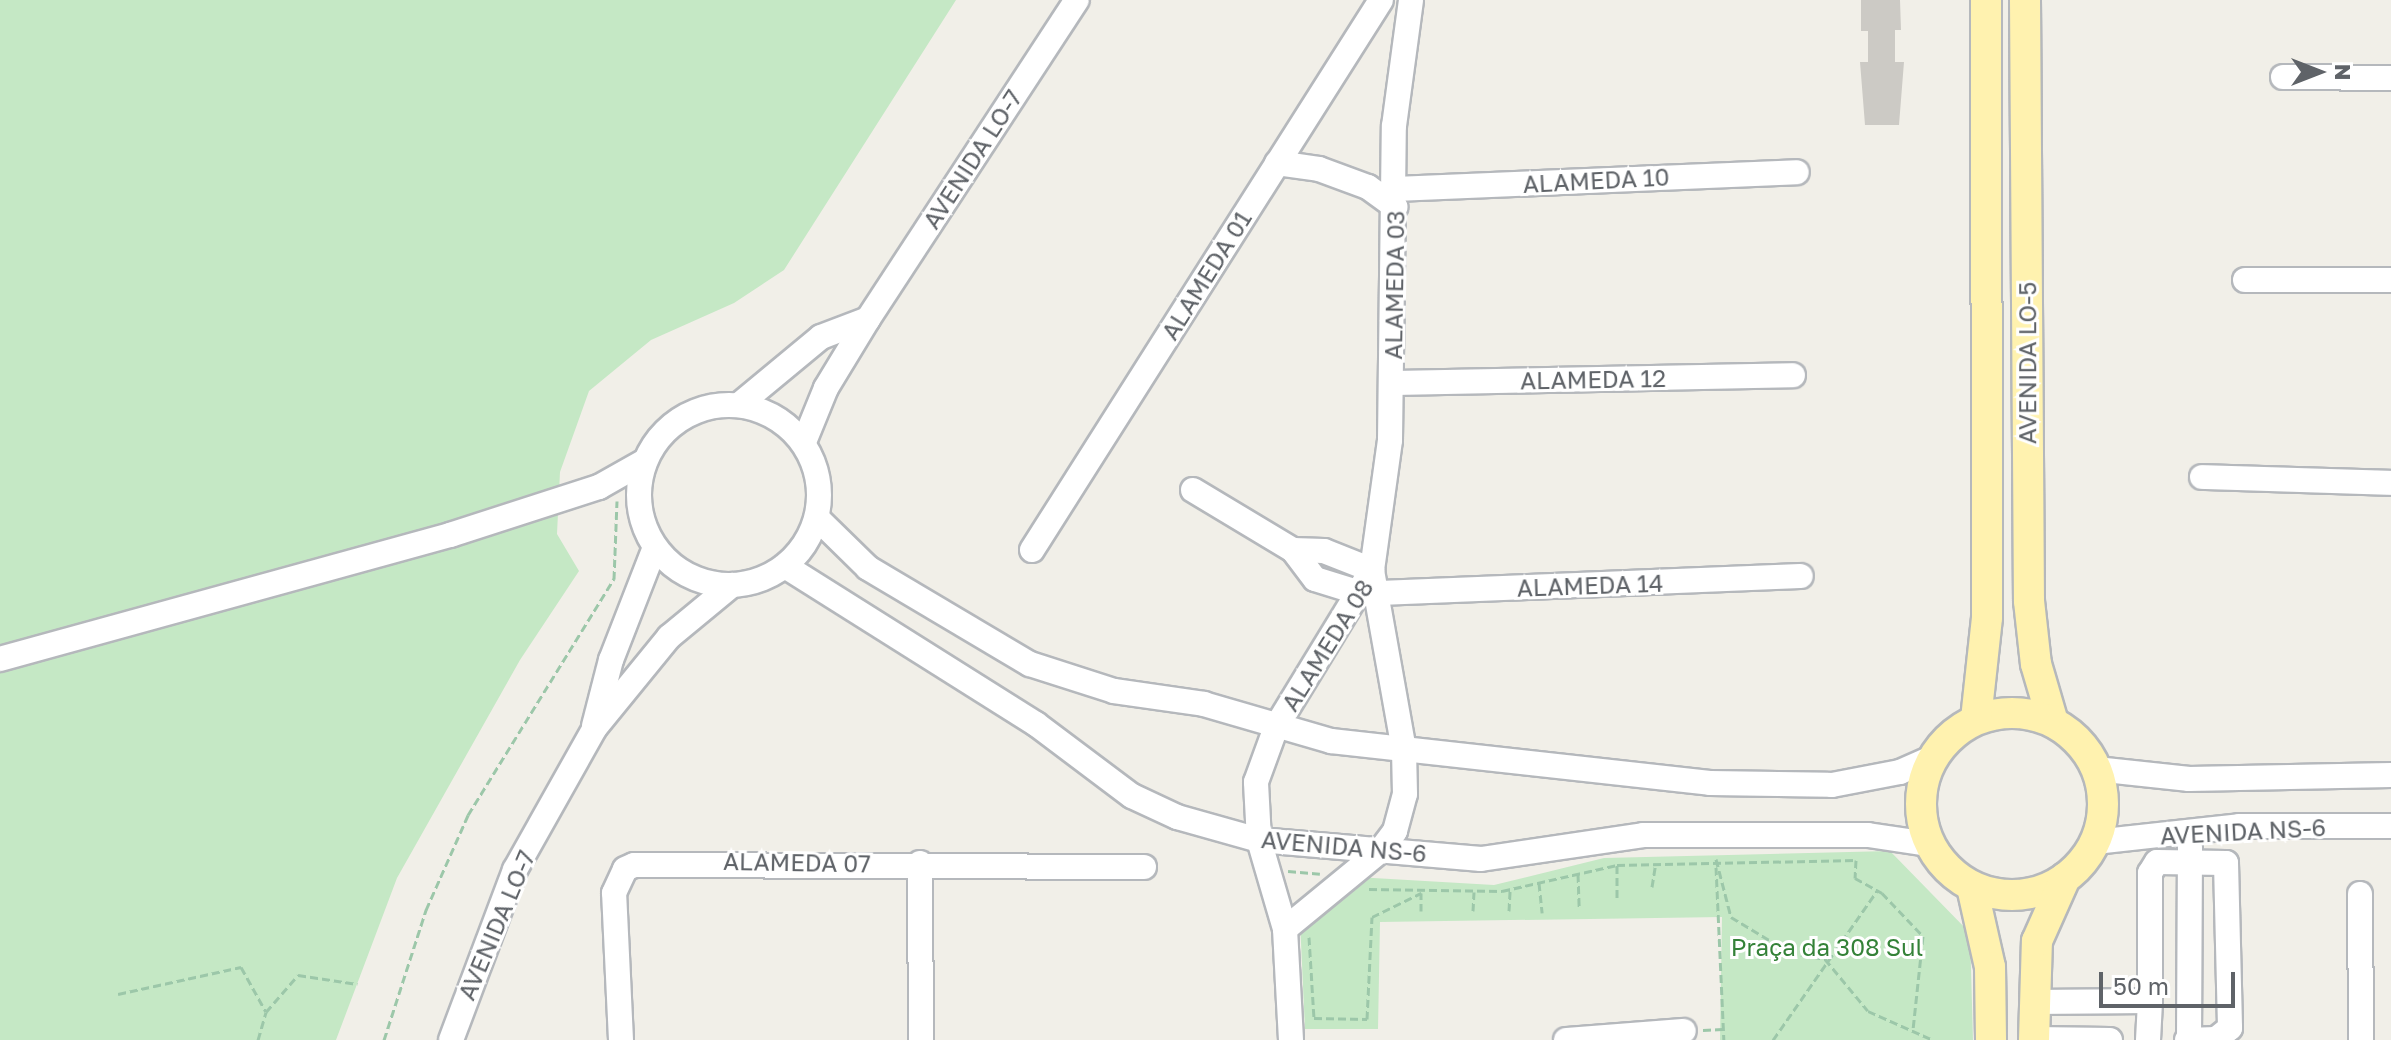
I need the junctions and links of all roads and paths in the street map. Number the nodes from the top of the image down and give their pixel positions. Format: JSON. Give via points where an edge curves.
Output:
{"nodes":[{"id":1,"x":1077,"y":0,"type":"edge"},
{"id":2,"x":1381,"y":0,"type":"edge"},
{"id":3,"x":1411,"y":0,"type":"edge"},
{"id":4,"x":1986,"y":0,"type":"edge"},
{"id":5,"x":2025,"y":0,"type":"edge"},
{"id":6,"x":2283,"y":77,"type":"dead end"},
{"id":7,"x":2391,"y":78,"type":"edge"},
{"id":8,"x":1277,"y":163,"type":"junction"},
{"id":9,"x":1797,"y":172,"type":"dead end"},
{"id":10,"x":1396,"y":198,"type":"junction"},
{"id":11,"x":2245,"y":280,"type":"dead end"},
{"id":12,"x":2391,"y":280,"type":"edge"},
{"id":13,"x":868,"y":319,"type":"junction"},
{"id":14,"x":1793,"y":375,"type":"dead end"},
{"id":15,"x":1393,"y":383,"type":"junction"},
{"id":16,"x":740,"y":404,"type":"junction"},
{"id":17,"x":804,"y":442,"type":"junction"},
{"id":18,"x":645,"y":461,"type":"junction"},
{"id":19,"x":2202,"y":477,"type":"dead end"},
{"id":20,"x":2391,"y":483,"type":"edge"},
{"id":21,"x":608,"y":490,"type":"junction"},
{"id":22,"x":1193,"y":490,"type":"dead end"},
{"id":23,"x":640,"y":504,"type":"junction"},
{"id":24,"x":817,"y":518,"type":"junction"},
{"id":25,"x":655,"y":547,"type":"junction"},
{"id":26,"x":1032,"y":550,"type":"dead end"},
{"id":27,"x":785,"y":566,"type":"junction"},
{"id":28,"x":1801,"y":576,"type":"dead end"},
{"id":29,"x":732,"y":585,"type":"junction"},
{"id":30,"x":1369,"y":585,"type":"junction"},
{"id":31,"x":0,"y":659,"type":"edge"},
{"id":32,"x":1976,"y":719,"type":"junction"},
{"id":33,"x":2053,"y":722,"type":"junction"},
{"id":34,"x":1276,"y":727,"type":"junction"},
{"id":35,"x":594,"y":729,"type":"junction"},
{"id":36,"x":1404,"y":750,"type":"junction"},
{"id":37,"x":1933,"y":757,"type":"junction"},
{"id":38,"x":2096,"y":769,"type":"junction"},
{"id":39,"x":2391,"y":775,"type":"edge"},
{"id":40,"x":2391,"y":826,"type":"edge"},
{"id":41,"x":2226,"y":827,"type":"junction"},
{"id":42,"x":2189,"y":830,"type":"junction"},
{"id":43,"x":1259,"y":840,"type":"junction"},
{"id":44,"x":2095,"y":842,"type":"junction"},
{"id":45,"x":1929,"y":844,"type":"junction"},
{"id":46,"x":1380,"y":851,"type":"junction"},
{"id":47,"x":1716,"y":859,"type":"junction"},
{"id":48,"x":920,"y":863,"type":"junction"},
{"id":49,"x":1656,"y":863,"type":"junction"},
{"id":50,"x":2190,"y":863,"type":"junction"},
{"id":51,"x":2226,"y":863,"type":"junction"},
{"id":52,"x":1617,"y":865,"type":"junction"},
{"id":53,"x":1144,"y":867,"type":"dead end"},
{"id":54,"x":1267,"y":868,"type":"junction"},
{"id":55,"x":1578,"y":874,"type":"junction"},
{"id":56,"x":2065,"y":878,"type":"junction"},
{"id":57,"x":1351,"y":882,"type":"junction"},
{"id":58,"x":1539,"y":883,"type":"junction"},
{"id":59,"x":1652,"y":887,"type":"dead end"},
{"id":60,"x":1972,"y":887,"type":"junction"},
{"id":61,"x":1510,"y":889,"type":"junction"},
{"id":62,"x":1877,"y":891,"type":"junction"},
{"id":63,"x":1474,"y":892,"type":"junction"},
{"id":64,"x":1421,"y":893,"type":"junction"},
{"id":65,"x":2360,"y":894,"type":"dead end"},
{"id":66,"x":1617,"y":898,"type":"dead end"},
{"id":67,"x":1579,"y":908,"type":"dead end"},
{"id":68,"x":1421,"y":911,"type":"dead end"},
{"id":69,"x":1473,"y":911,"type":"dead end"},
{"id":70,"x":1509,"y":911,"type":"dead end"},
{"id":71,"x":1542,"y":913,"type":"dead end"},
{"id":72,"x":1297,"y":930,"type":"junction"},
{"id":73,"x":1825,"y":959,"type":"junction"},
{"id":74,"x":357,"y":984,"type":"dead end"},
{"id":75,"x":118,"y":994,"type":"dead end"},
{"id":76,"x":2150,"y":1001,"type":"junction"},
{"id":77,"x":2033,"y":1002,"type":"junction"},
{"id":78,"x":266,"y":1012,"type":"junction"},
{"id":79,"x":1913,"y":1029,"type":"junction"},
{"id":80,"x":1684,"y":1031,"type":"dead end"},
{"id":81,"x":258,"y":1040,"type":"edge"},
{"id":82,"x":384,"y":1040,"type":"edge"},
{"id":83,"x":451,"y":1040,"type":"edge"},
{"id":84,"x":621,"y":1040,"type":"edge"},
{"id":85,"x":921,"y":1040,"type":"edge"},
{"id":86,"x":1291,"y":1040,"type":"edge"},
{"id":87,"x":1566,"y":1040,"type":"edge"},
{"id":88,"x":1724,"y":1040,"type":"edge"},
{"id":89,"x":1773,"y":1040,"type":"edge"},
{"id":90,"x":1933,"y":1040,"type":"edge"},
{"id":91,"x":1991,"y":1040,"type":"edge"},
{"id":92,"x":2034,"y":1040,"type":"edge"},
{"id":93,"x":2110,"y":1040,"type":"edge"},
{"id":94,"x":2148,"y":1040,"type":"edge"},
{"id":95,"x":2188,"y":1040,"type":"edge"},
{"id":96,"x":2361,"y":1040,"type":"edge"}],
"edges":[{"from":1,"to":13,"type":"street","name":"AVENIDA LO-7"},
{"from":2,"to":8,"type":"street","name":"ALAMEDA 01"},
{"from":3,"to":10,"type":"street","name":"ALAMEDA 03","via":[[1398,67]]},
{"from":4,"to":32,"type":"main road","name":"AVENIDA LO-5","via":[[1987,618]]},
{"from":5,"to":33,"type":"main road","name":"AVENIDA LO-5","via":[[2029,601],[2036,664]]},
{"from":6,"to":7,"type":"street"},
{"from":8,"to":10,"type":"street","via":[[1319,169]]},
{"from":8,"to":26,"type":"street","name":"ALAMEDA 01"},
{"from":9,"to":10,"type":"street","name":"ALAMEDA 10"},
{"from":10,"to":15,"type":"street","name":"ALAMEDA 03"},
{"from":11,"to":12,"type":"street"},
{"from":13,"to":16,"type":"street","via":[[821,337]]},
{"from":13,"to":17,"type":"street","name":"AVENIDA LO-7","via":[[826,388]]},
{"from":14,"to":15,"type":"street","name":"ALAMEDA 12"},
{"from":15,"to":30,"type":"street","name":"ALAMEDA 03"},
{"from":16,"to":17,"type":"street","via":[[775,417]]},
{"from":16,"to":18,"type":"street","via":[[683,416]]},
{"from":17,"to":24,"type":"street","via":[[819,479]]},
{"from":18,"to":21,"type":"street"},
{"from":18,"to":23,"type":"street"},
{"from":19,"to":20,"type":"street"},
{"from":21,"to":23,"type":"street"},
{"from":21,"to":31,"type":"street"},
{"from":21,"to":82,"type":"path","via":[[614,579],[468,815],[426,910]]},
{"from":22,"to":30,"type":"street","via":[[1293,550],[1324,551]]},
{"from":23,"to":25,"type":"street"},
{"from":24,"to":27,"type":"street"},
{"from":24,"to":34,"type":"street","via":[[868,568],[1030,664],[1114,691],[1204,704]]},
{"from":25,"to":29,"type":"street","via":[[689,576]]},
{"from":25,"to":35,"type":"street","name":"AVENIDA LO-7","via":[[611,660]]},
{"from":27,"to":29,"type":"street"},
{"from":27,"to":43,"type":"street","name":"AVENIDA NS-6","via":[[1036,724],[1132,796],[1177,817]]},
{"from":28,"to":30,"type":"street","name":"ALAMEDA 14"},
{"from":29,"to":35,"type":"street","name":"AVENIDA LO-7","via":[[669,637]]},
{"from":30,"to":34,"type":"street","name":"ALAMEDA 08"},
{"from":30,"to":36,"type":"street","name":"ALAMEDA 08"},
{"from":32,"to":33,"type":"main road","via":[[2028,713]]},
{"from":32,"to":37,"type":"main road"},
{"from":33,"to":38,"type":"main road","via":[[2079,742]]},
{"from":34,"to":36,"type":"street"},
{"from":34,"to":43,"type":"street","name":"ALAMEDA 08","via":[[1256,782]]},
{"from":35,"to":83,"type":"street","name":"AVENIDA LO-7","via":[[515,870]]},
{"from":36,"to":37,"type":"street","via":[[1647,780],[1832,785],[1900,772]]},
{"from":36,"to":46,"type":"street","name":"ALAMEDA 08","via":[[1402,814]]},
{"from":37,"to":45,"type":"main road","via":[[1921,815]]},
{"from":38,"to":39,"type":"street","via":[[2189,779]]},
{"from":38,"to":44,"type":"main road","via":[[2103,793]]},
{"from":40,"to":41,"type":"street","name":"AVENIDA NS-6"},
{"from":41,"to":42,"type":"street","name":"AVENIDA NS-6"},
{"from":41,"to":51,"type":"street"},
{"from":42,"to":44,"type":"street","name":"AVENIDA NS-6"},
{"from":42,"to":50,"type":"street"},
{"from":43,"to":46,"type":"street","name":"AVENIDA NS-6"},
{"from":43,"to":54,"type":"street","name":"ALAMEDA 08"},
{"from":44,"to":56,"type":"main road"},
{"from":45,"to":46,"type":"street","name":"AVENIDA NS-6","via":[[1868,835],[1656,835],[1481,859]]},
{"from":45,"to":60,"type":"main road"},
{"from":46,"to":57,"type":"street","name":"ALAMEDA 08"},
{"from":47,"to":49,"type":"path"},
{"from":47,"to":62,"type":"path","via":[[1856,860],[1855,878]]},
{"from":47,"to":73,"type":"path","via":[[1731,917],[1789,952]]},
{"from":47,"to":88,"type":"path"},
{"from":48,"to":53,"type":"street","name":"ALAMEDA 07"},
{"from":48,"to":84,"type":"street","name":"ALAMEDA 07","via":[[691,861],[625,869],[613,914]]},
{"from":48,"to":85,"type":"street"},
{"from":49,"to":52,"type":"path"},
{"from":49,"to":59,"type":"path"},
{"from":50,"to":51,"type":"street"},
{"from":50,"to":76,"type":"street","via":[[2157,862],[2150,873]]},
{"from":50,"to":95,"type":"street"},
{"from":51,"to":95,"type":"street","via":[[2230,1028],[2216,1039]]},
{"from":52,"to":55,"type":"path"},
{"from":52,"to":66,"type":"path"},
{"from":54,"to":57,"type":"path"},
{"from":54,"to":72,"type":"street","name":"ALAMEDA 08"},
{"from":55,"to":58,"type":"path"},
{"from":55,"to":67,"type":"path"},
{"from":56,"to":60,"type":"main road","via":[[2036,893],[2004,896]]},
{"from":56,"to":77,"type":"main road","via":[[2037,941]]},
{"from":57,"to":64,"type":"path"},
{"from":57,"to":72,"type":"street","name":"ALAMEDA 08"},
{"from":58,"to":61,"type":"path"},
{"from":58,"to":71,"type":"path"},
{"from":60,"to":91,"type":"main road","via":[[1990,967]]},
{"from":61,"to":63,"type":"path"},
{"from":61,"to":70,"type":"path"},
{"from":62,"to":73,"type":"path"},
{"from":62,"to":79,"type":"path","via":[[1923,936]]},
{"from":63,"to":64,"type":"path"},
{"from":63,"to":69,"type":"path"},
{"from":64,"to":68,"type":"path"},
{"from":64,"to":72,"type":"path","via":[[1372,917],[1367,1019],[1314,1018]]},
{"from":65,"to":96,"type":"street"},
{"from":72,"to":86,"type":"street","name":"ALAMEDA 08"},
{"from":73,"to":79,"type":"path","via":[[1868,1011]]},
{"from":73,"to":89,"type":"path"},
{"from":74,"to":78,"type":"path","via":[[298,975]]},
{"from":75,"to":78,"type":"path","via":[[241,967]]},
{"from":76,"to":77,"type":"street"},
{"from":76,"to":94,"type":"street"},
{"from":77,"to":92,"type":"main road"},
{"from":78,"to":81,"type":"path"},
{"from":79,"to":90,"type":"path"},
{"from":80,"to":87,"type":"street"},
{"from":92,"to":93,"type":"street"}]}
